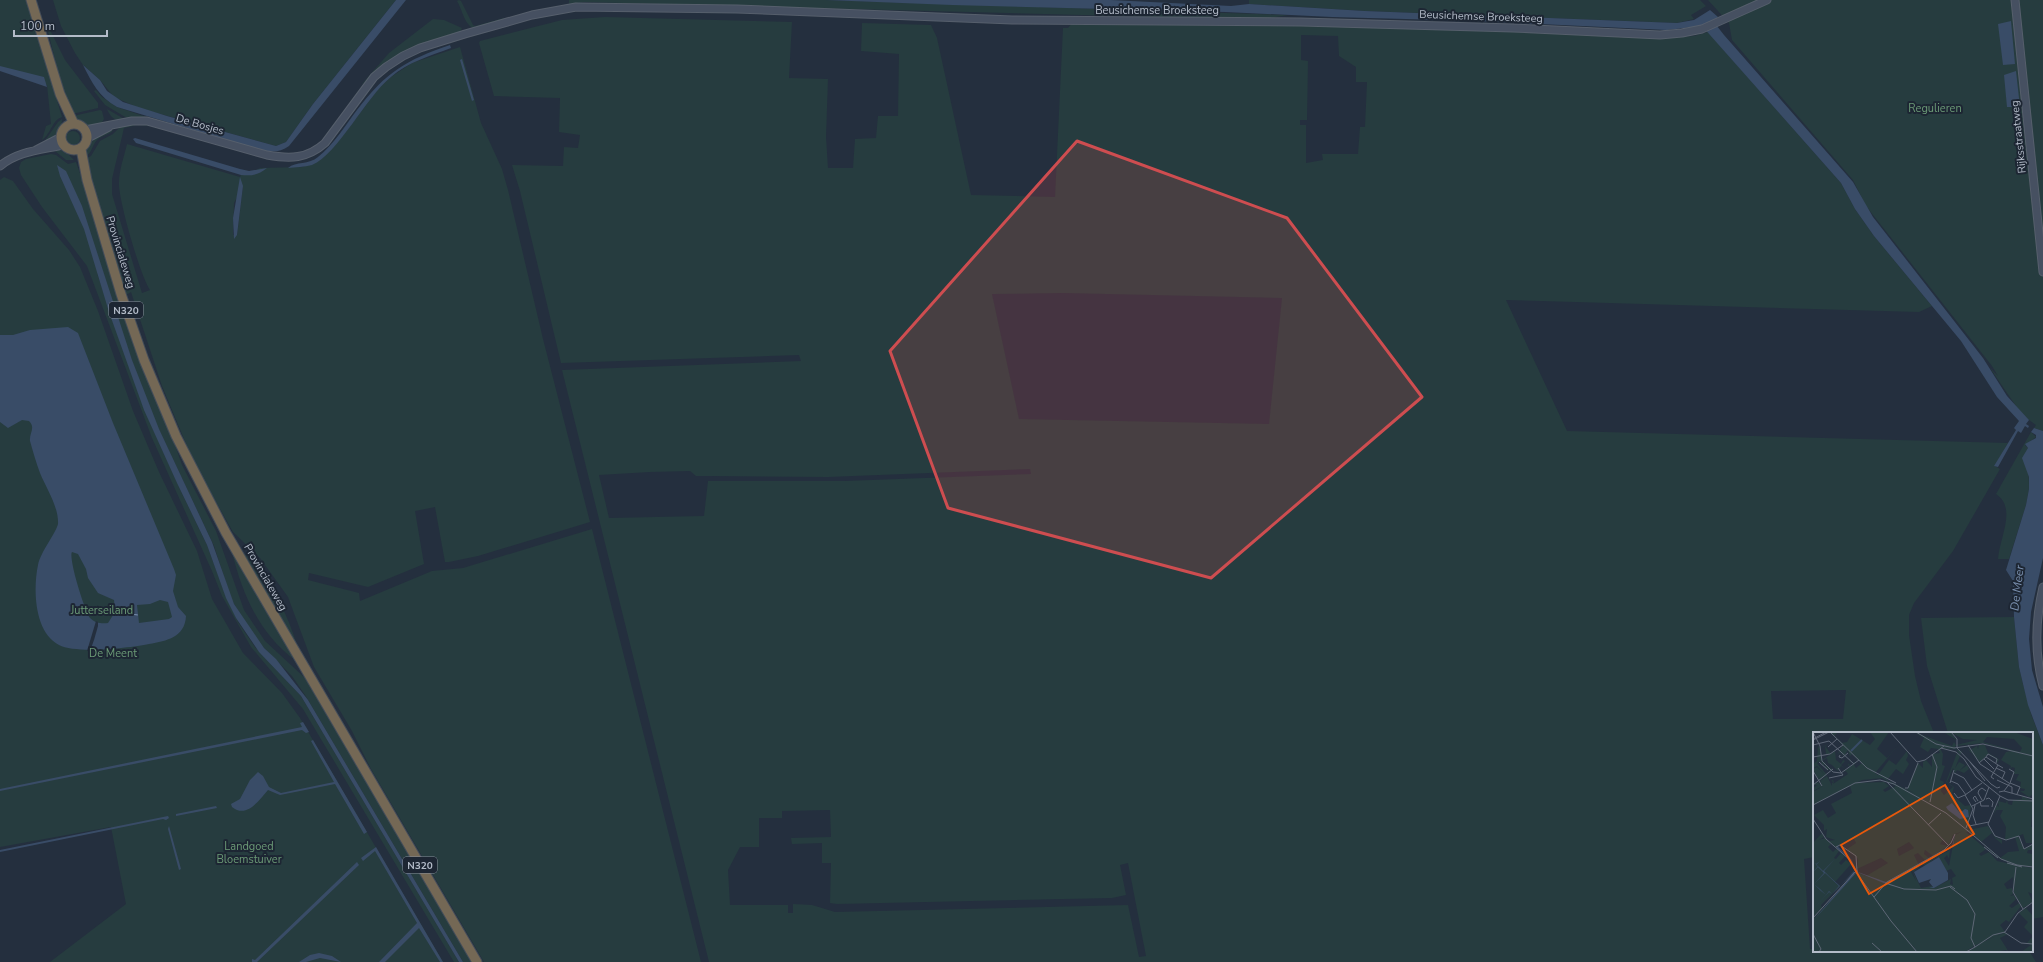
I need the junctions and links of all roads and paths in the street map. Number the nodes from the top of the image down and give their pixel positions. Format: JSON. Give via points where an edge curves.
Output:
{"nodes":[{"id":1,"x":31,"y":0,"type":"edge"},
{"id":2,"x":1767,"y":0,"type":"edge"},
{"id":3,"x":2015,"y":0,"type":"edge"},
{"id":4,"x":70,"y":125,"type":"junction"},
{"id":5,"x":86,"y":134,"type":"junction"},
{"id":6,"x":62,"y":141,"type":"junction"},
{"id":7,"x":77,"y":150,"type":"junction"},
{"id":8,"x":279,"y":157,"type":"joint"},
{"id":9,"x":0,"y":166,"type":"edge"},
{"id":10,"x":2043,"y":272,"type":"edge"},
{"id":11,"x":2043,"y":587,"type":"edge"},
{"id":12,"x":2043,"y":686,"type":"edge"},
{"id":13,"x":477,"y":962,"type":"edge"}],
"edges":[{"from":1,"to":4,"type":"highway"},
{"from":2,"to":8,"type":"street","name":"Beusichemse Broeksteeg","via":[[1702,29],[1660,35],[1309,22],[1012,20],[737,9],[576,6],[532,15],[465,34],[403,56],[374,77],[317,150],[299,158]]},
{"from":3,"to":10,"type":"street","name":"Rijksstraatweg"},
{"from":4,"to":5,"type":"highway","via":[[80,125]]},
{"from":4,"to":6,"type":"highway"},
{"from":5,"to":7,"type":"highway"},
{"from":5,"to":8,"type":"street","name":"De Bosjes","via":[[113,125],[147,121]]},
{"from":6,"to":7,"type":"highway"},
{"from":6,"to":9,"type":"street","via":[[6,161]]},
{"from":7,"to":13,"type":"highway","name":"Provincialeweg","number":"N320","via":[[121,294],[176,436],[226,533]]},
{"from":11,"to":12,"type":"street","via":[[2036,632]]}]}
